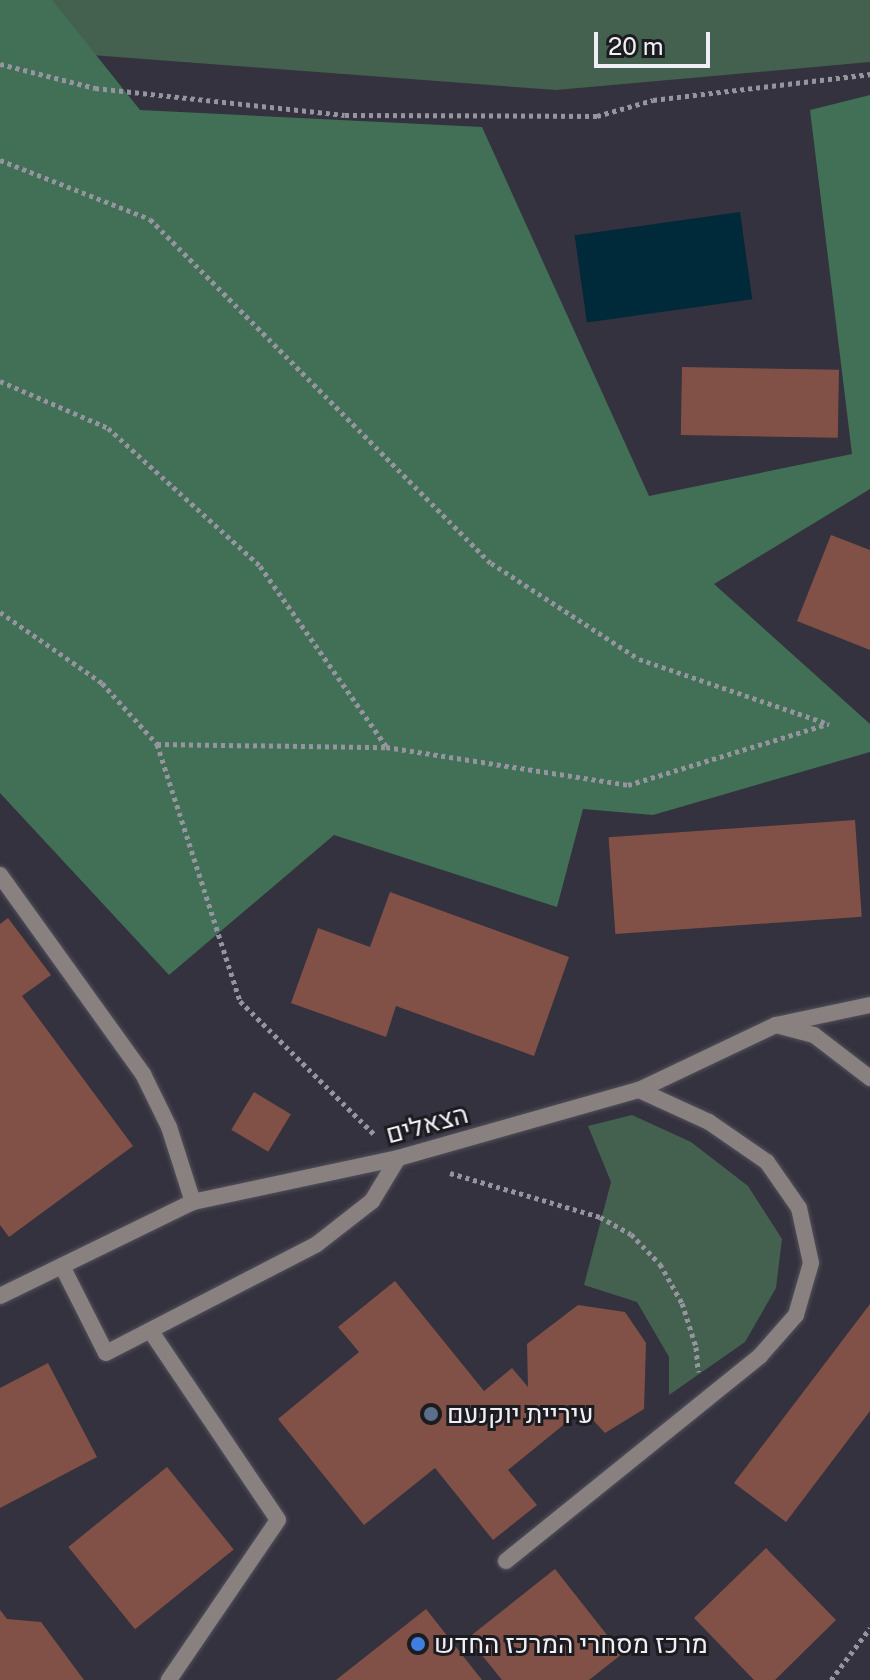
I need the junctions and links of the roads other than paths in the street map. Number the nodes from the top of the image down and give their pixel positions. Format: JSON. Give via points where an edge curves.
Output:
{"nodes":[{"id":1,"x":0,"y":875,"type":"edge"},
{"id":2,"x":870,"y":1005,"type":"edge"},
{"id":3,"x":776,"y":1025,"type":"junction"},
{"id":4,"x":870,"y":1078,"type":"edge"},
{"id":5,"x":639,"y":1090,"type":"junction"},
{"id":6,"x":398,"y":1158,"type":"junction"},
{"id":7,"x":193,"y":1202,"type":"junction"},
{"id":8,"x":62,"y":1266,"type":"junction"},
{"id":9,"x":0,"y":1296,"type":"edge"},
{"id":10,"x":152,"y":1333,"type":"junction"},
{"id":11,"x":506,"y":1561,"type":"dead end"},
{"id":12,"x":169,"y":1680,"type":"edge"}],
"edges":[{"from":1,"to":7,"type":"street","via":[[143,1074],[169,1127]]},
{"from":2,"to":3,"type":"street","name":"הצאלים"},
{"from":3,"to":4,"type":"street","via":[[814,1035]]},
{"from":3,"to":5,"type":"street","name":"הצאלים"},
{"from":5,"to":6,"type":"street","name":"הצאלים"},
{"from":5,"to":11,"type":"street","via":[[709,1122],[767,1162],[799,1208],[811,1263],[796,1315],[760,1356]]},
{"from":6,"to":7,"type":"street","name":"הצאלים"},
{"from":6,"to":10,"type":"street","via":[[372,1201],[317,1244]]},
{"from":7,"to":8,"type":"street","name":"הצאלים"},
{"from":8,"to":9,"type":"street","name":"הצאלים"},
{"from":8,"to":10,"type":"street","via":[[106,1353]]},
{"from":10,"to":12,"type":"street","via":[[278,1520]]}]}
